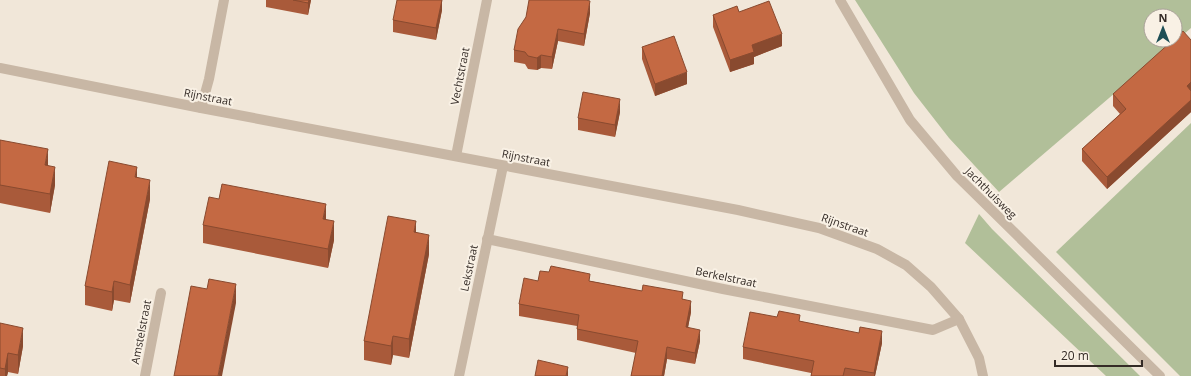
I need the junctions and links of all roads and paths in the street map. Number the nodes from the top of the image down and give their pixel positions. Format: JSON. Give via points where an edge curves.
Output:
{"nodes":[{"id":1,"x":224,"y":0,"type":"edge"},
{"id":2,"x":487,"y":0,"type":"edge"},
{"id":3,"x":840,"y":0,"type":"edge"},
{"id":4,"x":0,"y":68,"type":"edge"},
{"id":5,"x":201,"y":108,"type":"junction"},
{"id":6,"x":456,"y":156,"type":"junction"},
{"id":7,"x":503,"y":166,"type":"junction"},
{"id":8,"x":487,"y":239,"type":"junction"},
{"id":9,"x":161,"y":293,"type":"dead end"},
{"id":10,"x":959,"y":319,"type":"junction"},
{"id":11,"x":145,"y":376,"type":"edge"},
{"id":12,"x":459,"y":376,"type":"edge"},
{"id":13,"x":983,"y":376,"type":"edge"},
{"id":14,"x":1160,"y":376,"type":"edge"}],
"edges":[{"from":1,"to":5,"type":"street"},
{"from":2,"to":6,"type":"street","name":"Vechtstraat"},
{"from":3,"to":14,"type":"street","name":"Jachthuisweg","via":[[910,120],[957,176]]},
{"from":4,"to":5,"type":"street","name":"Rijnstraat"},
{"from":5,"to":6,"type":"street","name":"Rijnstraat"},
{"from":6,"to":7,"type":"street","name":"Rijnstraat"},
{"from":7,"to":8,"type":"street","name":"Lekstraat"},
{"from":7,"to":10,"type":"street","name":"Rijnstraat","via":[[738,210],[819,228],[877,249],[906,265],[931,287]]},
{"from":8,"to":10,"type":"street","name":"Berkelstraat","via":[[933,330]]},
{"from":8,"to":12,"type":"street","name":"Lekstraat"},
{"from":9,"to":11,"type":"street","name":"Amstelstraat"},
{"from":10,"to":13,"type":"street","name":"Rijnstraat","via":[[979,358]]}]}
